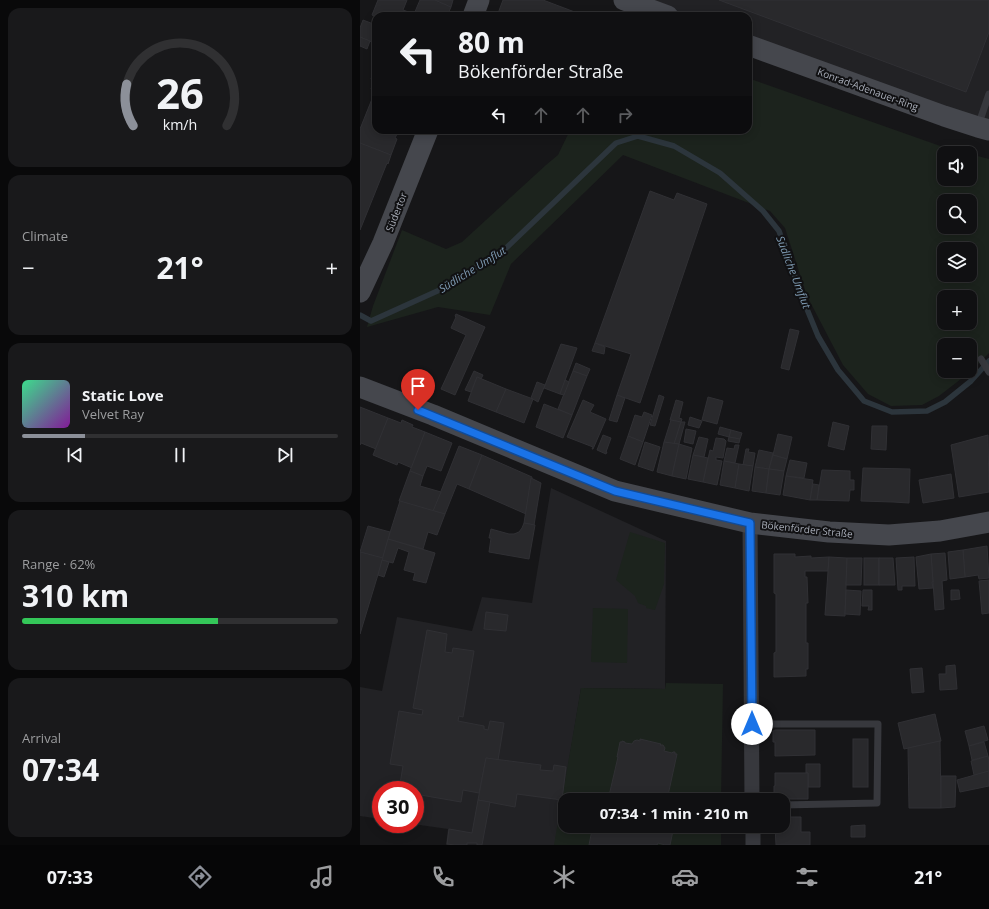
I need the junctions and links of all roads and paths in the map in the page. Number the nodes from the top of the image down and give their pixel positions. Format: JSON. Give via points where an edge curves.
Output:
{"nodes":[{"id":1,"x":479,"y":0,"type":"edge"},
{"id":2,"x":624,"y":0,"type":"edge"},
{"id":3,"x":474,"y":12,"type":"edge"},
{"id":4,"x":657,"y":12,"type":"edge"},
{"id":5,"x":752,"y":46,"type":"edge"},
{"id":6,"x":989,"y":94,"type":"edge"},
{"id":7,"x":983,"y":128,"type":"edge"},
{"id":8,"x":426,"y":134,"type":"edge"},
{"id":9,"x":360,"y":292,"type":"edge"},
{"id":10,"x":981,"y":359,"type":"dead end"},
{"id":11,"x":988,"y":370,"type":"edge"},
{"id":12,"x":360,"y":387,"type":"edge"},
{"id":13,"x":989,"y":522,"type":"edge"},
{"id":14,"x":750,"y":523,"type":"junction"},
{"id":15,"x":752,"y":724,"type":"junction"},
{"id":16,"x":752,"y":793,"type":"edge"},
{"id":17,"x":790,"y":805,"type":"edge"},
{"id":18,"x":753,"y":833,"type":"edge"},
{"id":19,"x":753,"y":845,"type":"edge"}],
"edges":[{"from":1,"to":3,"type":"street"},
{"from":2,"to":4,"type":"street"},
{"from":5,"to":7,"type":"street","name":"Konrad-Adenauer-Ring"},
{"from":6,"to":7,"type":"lane"},
{"from":8,"to":9,"type":"street","name":"Südertor","via":[[383,243]]},
{"from":10,"to":11,"type":"lane"},
{"from":12,"to":14,"type":"street","name":"Bökenförder Straße","via":[[615,491]]},
{"from":13,"to":14,"type":"street","name":"Bökenförder Straße","via":[[940,531],[889,535],[829,532]]},
{"from":14,"to":15,"type":"street"},
{"from":15,"to":16,"type":"street"},
{"from":15,"to":17,"type":"lane","via":[[878,724],[877,803]]},
{"from":18,"to":19,"type":"street"}]}
